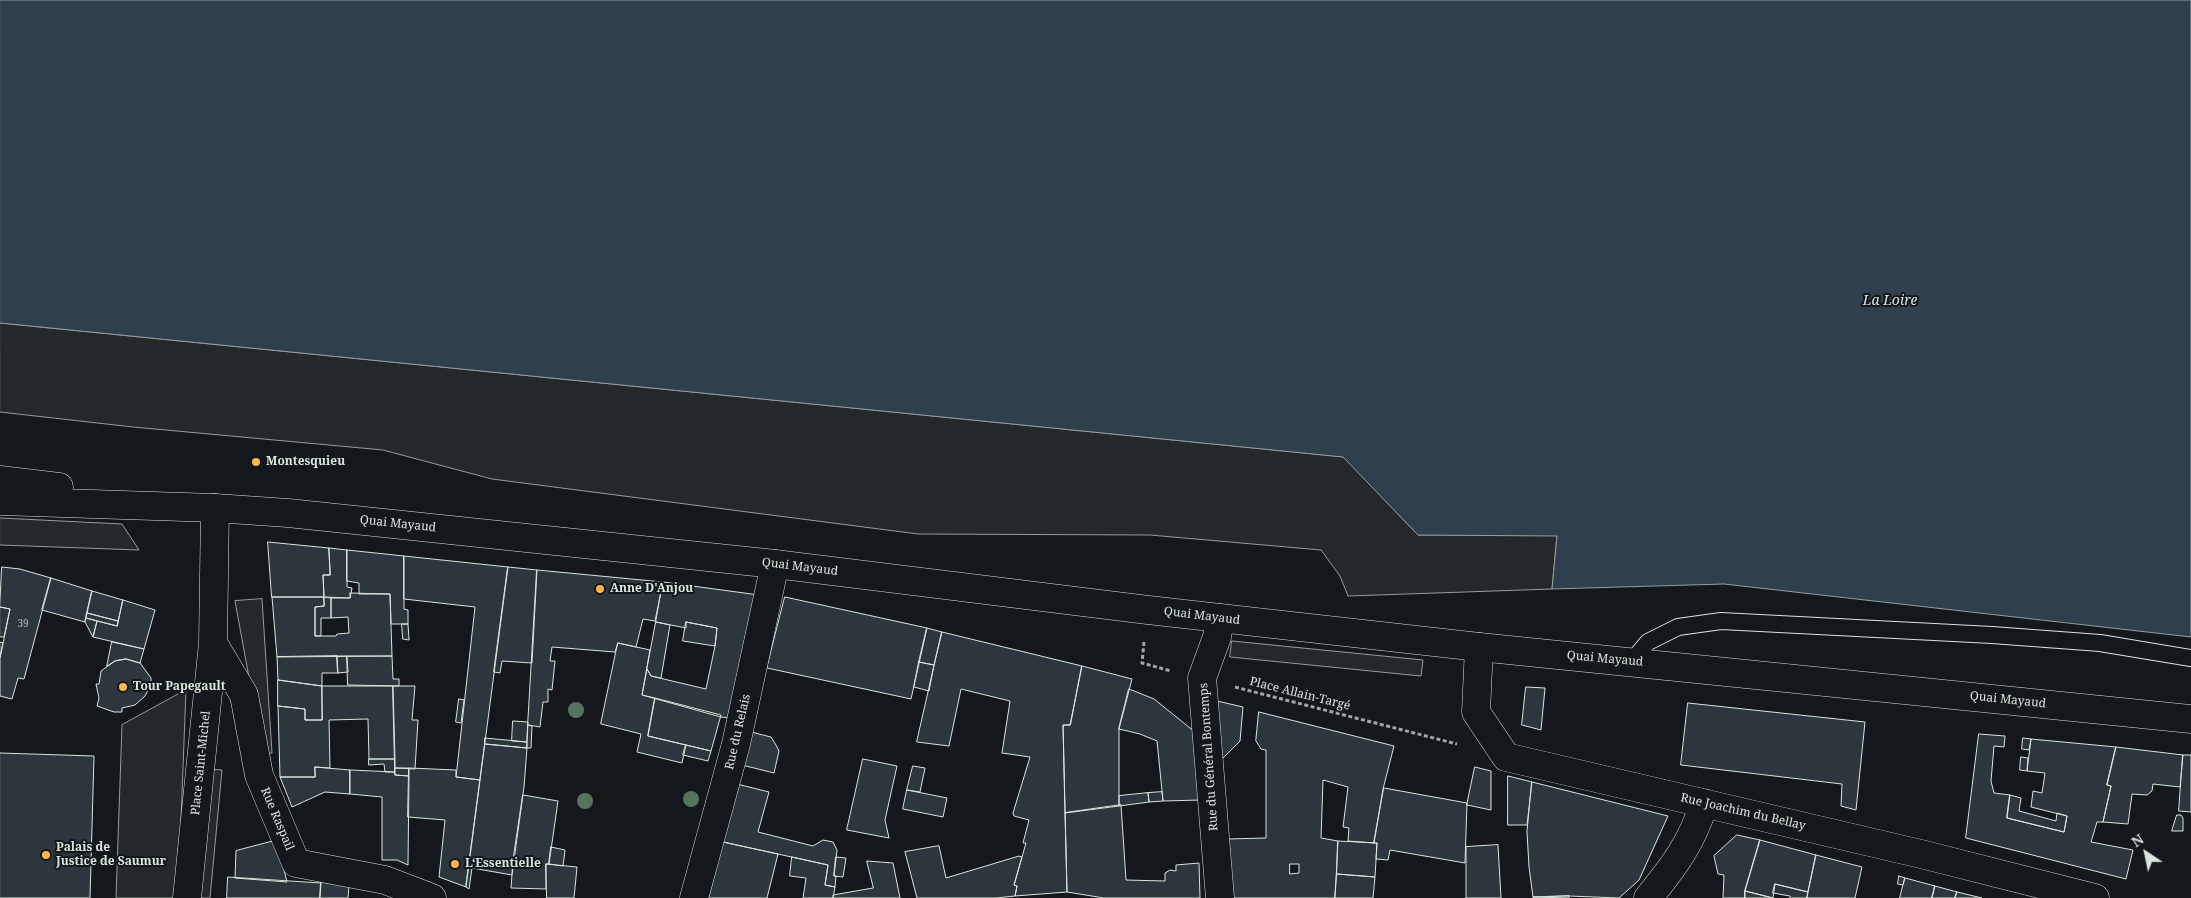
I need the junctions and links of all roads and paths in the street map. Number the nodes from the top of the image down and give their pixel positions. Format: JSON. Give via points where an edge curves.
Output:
{"nodes":[{"id":1,"x":0,"y":480,"type":"edge"},
{"id":2,"x":0,"y":501,"type":"edge"},
{"id":3,"x":214,"y":508,"type":"junction"},
{"id":4,"x":775,"y":564,"type":"junction"},
{"id":5,"x":1148,"y":610,"type":"junction"},
{"id":6,"x":1220,"y":618,"type":"junction"},
{"id":7,"x":213,"y":643,"type":"junction"},
{"id":8,"x":1479,"y":647,"type":"junction"},
{"id":9,"x":2191,"y":658,"type":"edge"},
{"id":10,"x":1632,"y":661,"type":"junction"},
{"id":11,"x":1202,"y":678,"type":"junction"},
{"id":12,"x":2191,"y":719,"type":"edge"},
{"id":13,"x":1506,"y":757,"type":"junction"},
{"id":14,"x":1704,"y":803,"type":"junction"},
{"id":15,"x":187,"y":898,"type":"edge"},
{"id":16,"x":432,"y":898,"type":"edge"},
{"id":17,"x":694,"y":898,"type":"edge"},
{"id":18,"x":1220,"y":898,"type":"edge"},
{"id":19,"x":1648,"y":898,"type":"edge"},
{"id":20,"x":2095,"y":898,"type":"edge"}],
"edges":[{"from":1,"to":3,"type":"main road","name":"Quai Mayaud"},
{"from":2,"to":3,"type":"main road","name":"Quai Mayaud"},
{"from":3,"to":4,"type":"main road","name":"Quai Mayaud"},
{"from":3,"to":7,"type":"main road","name":"Place Saint-Michel"},
{"from":4,"to":5,"type":"main road","name":"Quai Mayaud"},
{"from":4,"to":17,"type":"main road","name":"Rue du Relais","via":[[736,744]]},
{"from":5,"to":6,"type":"main road","name":"Quai Mayaud"},
{"from":5,"to":11,"type":"path","name":"Place Allain-Targé","via":[[1142,663]]},
{"from":6,"to":8,"type":"main road","name":"Quai Mayaud"},
{"from":6,"to":11,"type":"main road","name":"Rue du Général Bontemps","via":[[1217,637]]},
{"from":7,"to":15,"type":"main road","name":"Place Saint-Michel"},
{"from":7,"to":16,"type":"main road","name":"Rue Raspail","via":[[244,696],[259,775],[296,863],[385,880]]},
{"from":8,"to":10,"type":"main road","name":"Quai Mayaud"},
{"from":8,"to":13,"type":"main road","via":[[1476,712]]},
{"from":9,"to":10,"type":"lane","via":[[2100,644],[1992,635],[1721,621],[1678,627],[1648,642]]},
{"from":10,"to":12,"type":"main road","name":"Quai Mayaud"},
{"from":11,"to":13,"type":"path","name":"Place Allain-Targé"},
{"from":11,"to":18,"type":"main road","name":"Rue du Général Bontemps"},
{"from":13,"to":14,"type":"main road","name":"Rue Joachim du Bellay"},
{"from":14,"to":19,"type":"main road","via":[[1697,827],[1672,870]]},
{"from":14,"to":20,"type":"main road","name":"Rue Joachim du Bellay"}]}
